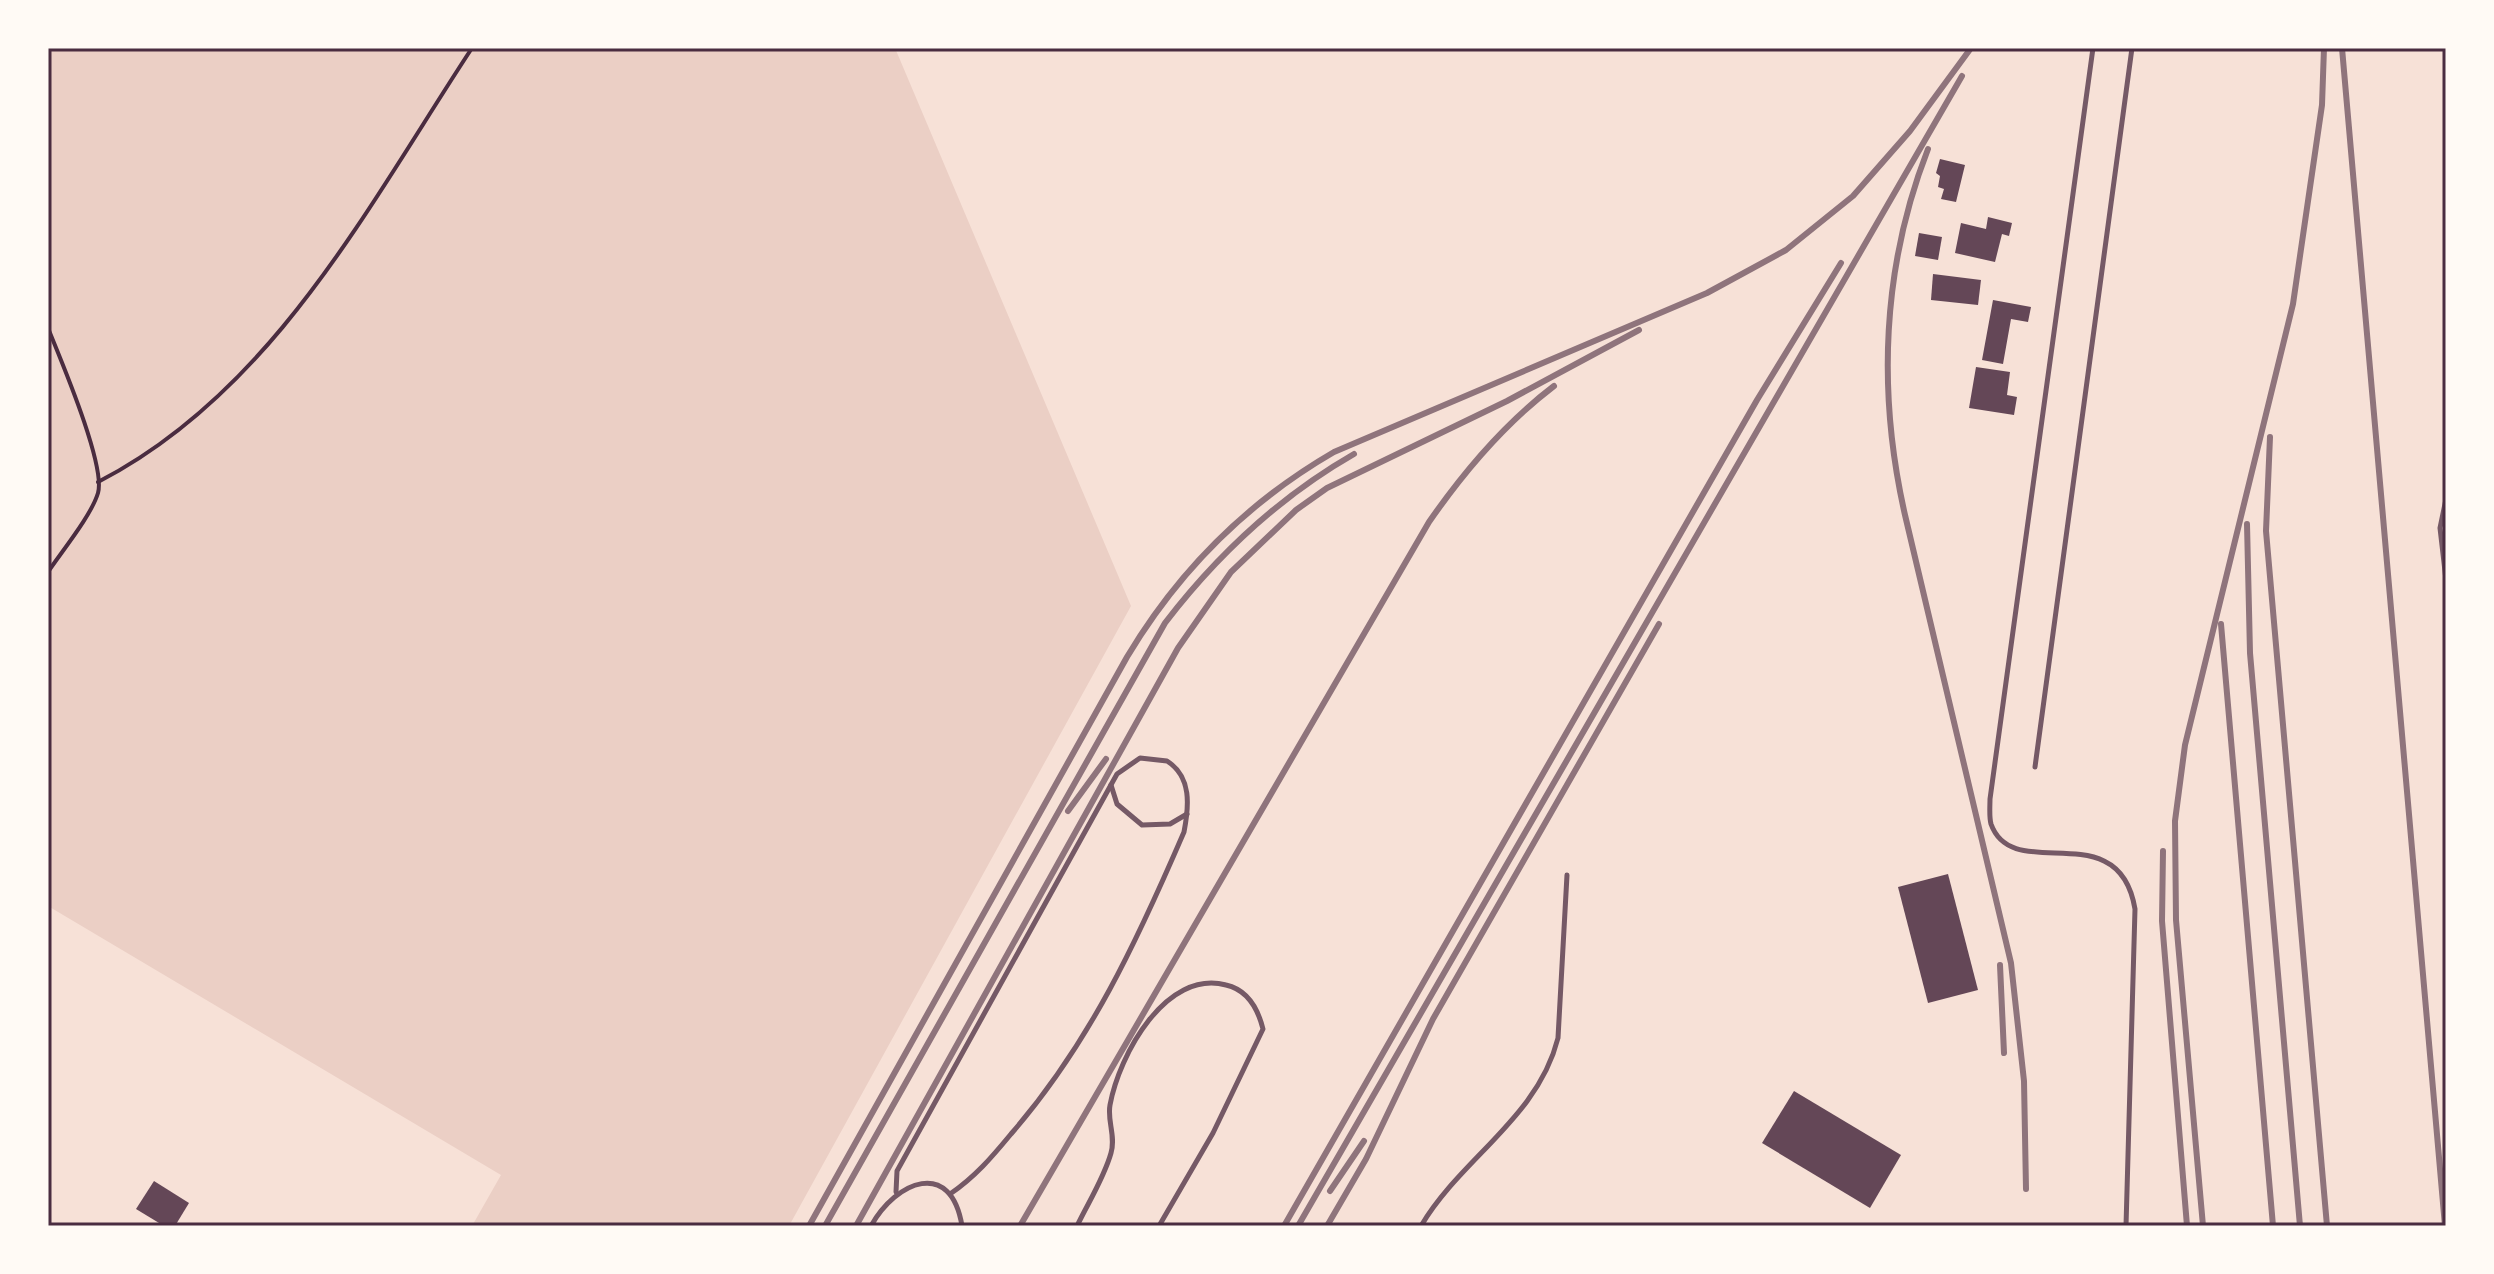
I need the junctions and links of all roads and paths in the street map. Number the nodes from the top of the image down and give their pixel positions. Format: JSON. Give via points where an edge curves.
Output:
{"nodes":[{"id":1,"x":472,"y":48,"type":"edge"},
{"id":2,"x":2093,"y":48,"type":"edge"},
{"id":3,"x":2132,"y":48,"type":"edge"},
{"id":4,"x":48,"y":328,"type":"edge"},
{"id":5,"x":98,"y":482,"type":"junction"},
{"id":6,"x":2446,"y":499,"type":"edge"},
{"id":7,"x":48,"y":572,"type":"edge"},
{"id":8,"x":2446,"y":580,"type":"edge"},
{"id":9,"x":2035,"y":767,"type":"dead end"},
{"id":10,"x":1111,"y":785,"type":"junction"},
{"id":11,"x":1188,"y":814,"type":"junction"},
{"id":12,"x":1567,"y":875,"type":"dead end"},
{"id":13,"x":896,"y":1192,"type":"junction"},
{"id":14,"x":950,"y":1194,"type":"junction"},
{"id":15,"x":871,"y":1226,"type":"edge"},
{"id":16,"x":962,"y":1226,"type":"edge"},
{"id":17,"x":1077,"y":1226,"type":"edge"},
{"id":18,"x":1159,"y":1226,"type":"edge"},
{"id":19,"x":1421,"y":1226,"type":"edge"},
{"id":20,"x":2126,"y":1226,"type":"edge"}],
"edges":[{"from":1,"to":5,"type":"path","via":[[336,261],[276,333],[202,413],[162,445]]},
{"from":2,"to":20,"type":"lane","via":[[1990,799],[1991,824],[2003,842],[2022,850],[2100,857],[2121,870],[2132,886]]},
{"from":3,"to":9,"type":"lane"},
{"from":4,"to":5,"type":"path","via":[[78,399]]},
{"from":5,"to":7,"type":"path","via":[[92,504]]},
{"from":6,"to":8,"type":"lane","via":[[2440,528]]},
{"from":10,"to":11,"type":"lane","via":[[1117,804],[1142,825],[1170,824]]},
{"from":10,"to":11,"type":"lane","via":[[1127,764],[1140,758],[1167,761],[1185,781]]},
{"from":10,"to":13,"type":"lane","via":[[897,1171]]},
{"from":11,"to":14,"type":"lane","via":[[1132,954],[1047,1093],[974,1178]]},
{"from":12,"to":19,"type":"lane","via":[[1552,1063],[1527,1104]]},
{"from":13,"to":14,"type":"lane","via":[[923,1182]]},
{"from":13,"to":15,"type":"lane"},
{"from":14,"to":16,"type":"lane","via":[[959,1206]]},
{"from":17,"to":18,"type":"lane","via":[[1111,1154],[1109,1108],[1118,1073],[1134,1044],[1168,997],[1206,982],[1228,985],[1246,994],[1263,1029],[1213,1133]]}]}
